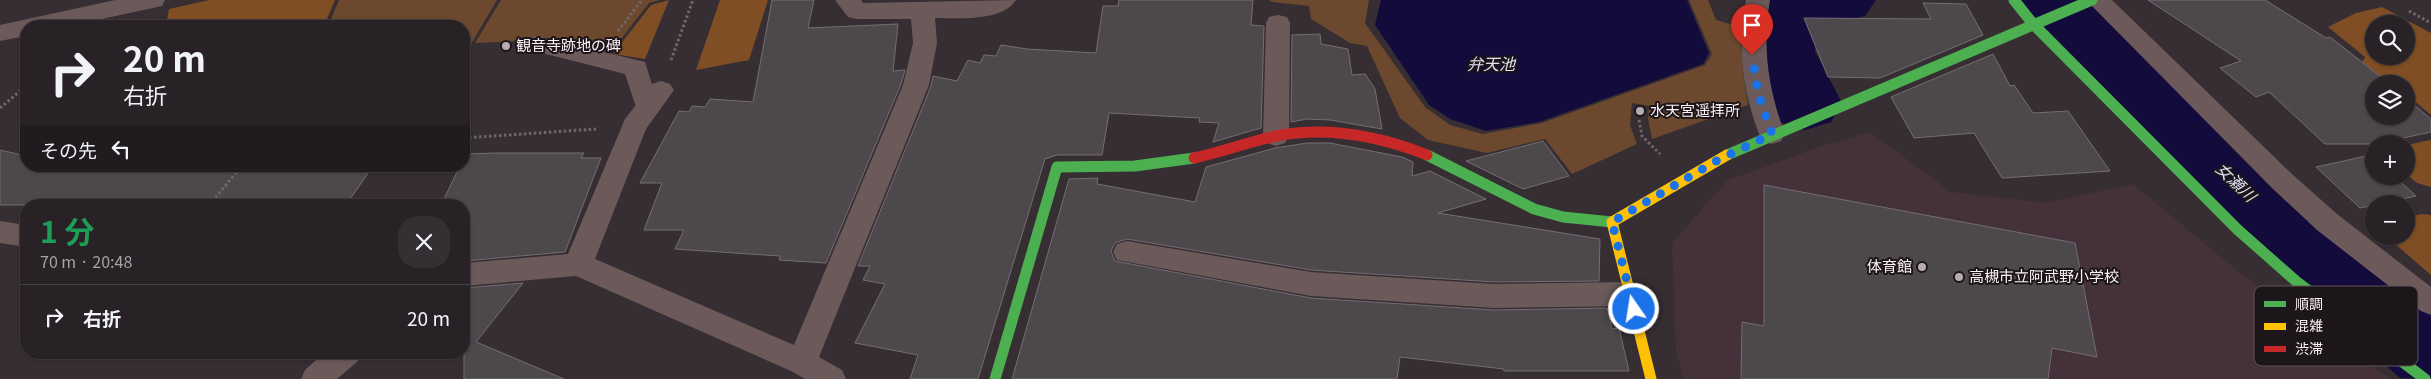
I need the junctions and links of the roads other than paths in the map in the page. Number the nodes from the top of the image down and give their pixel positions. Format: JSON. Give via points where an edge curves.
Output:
{"nodes":[{"id":1,"x":153,"y":0,"type":"edge"},
{"id":2,"x":847,"y":0,"type":"edge"},
{"id":3,"x":1004,"y":0,"type":"edge"},
{"id":4,"x":1758,"y":0,"type":"edge"},
{"id":5,"x":2014,"y":0,"type":"edge"},
{"id":6,"x":2091,"y":1,"type":"edge"},
{"id":7,"x":922,"y":10,"type":"junction"},
{"id":8,"x":60,"y":20,"type":"edge"},
{"id":9,"x":1278,"y":24,"type":"dead end"},
{"id":10,"x":2034,"y":25,"type":"junction"},
{"id":11,"x":20,"y":29,"type":"edge"},
{"id":12,"x":0,"y":33,"type":"edge"},
{"id":13,"x":538,"y":44,"type":"dead end"},
{"id":14,"x":647,"y":108,"type":"joint"},
{"id":15,"x":1772,"y":134,"type":"junction"},
{"id":16,"x":1276,"y":136,"type":"junction"},
{"id":17,"x":1612,"y":222,"type":"junction"},
{"id":18,"x":0,"y":232,"type":"edge"},
{"id":19,"x":20,"y":235,"type":"edge"},
{"id":20,"x":1128,"y":252,"type":"dead end"},
{"id":21,"x":578,"y":264,"type":"junction"},
{"id":22,"x":470,"y":275,"type":"edge"},
{"id":23,"x":2302,"y":286,"type":"edge"},
{"id":24,"x":2407,"y":286,"type":"edge"},
{"id":25,"x":1631,"y":294,"type":"junction"},
{"id":26,"x":2418,"y":294,"type":"edge"},
{"id":27,"x":2431,"y":304,"type":"edge"},
{"id":28,"x":339,"y":359,"type":"edge"},
{"id":29,"x":802,"y":362,"type":"junction"},
{"id":30,"x":2408,"y":366,"type":"edge"},
{"id":31,"x":316,"y":379,"type":"edge"},
{"id":32,"x":831,"y":379,"type":"edge"},
{"id":33,"x":995,"y":379,"type":"edge"},
{"id":34,"x":1651,"y":379,"type":"edge"},
{"id":35,"x":2425,"y":379,"type":"edge"}],
"edges":[{"from":1,"to":8,"type":"street"},
{"from":2,"to":7,"type":"street","via":[[857,11]]},
{"from":3,"to":7,"type":"street","via":[[980,10]]},
{"from":4,"to":15,"type":"street","via":[[1752,55],[1758,93]]},
{"from":5,"to":10,"type":"street"},
{"from":6,"to":10,"type":"street"},
{"from":6,"to":24,"type":"street","via":[[2291,189]]},
{"from":7,"to":29,"type":"street","via":[[926,43],[916,85]]},
{"from":9,"to":16,"type":"street"},
{"from":10,"to":15,"type":"street"},
{"from":10,"to":23,"type":"street","via":[[2238,230]]},
{"from":11,"to":12,"type":"street"},
{"from":13,"to":14,"type":"lane","via":[[636,68]]},
{"from":14,"to":21,"type":"street"},
{"from":15,"to":17,"type":"street","via":[[1710,164]]},
{"from":16,"to":17,"type":"street","via":[[1309,131],[1398,143],[1420,150],[1534,209],[1560,216]]},
{"from":16,"to":33,"type":"street","via":[[1158,165],[1057,167]]},
{"from":17,"to":25,"type":"street"},
{"from":18,"to":19,"type":"street"},
{"from":20,"to":25,"type":"street","via":[[1310,284],[1494,296]]},
{"from":21,"to":22,"type":"street"},
{"from":21,"to":29,"type":"street"},
{"from":25,"to":34,"type":"street"},
{"from":26,"to":27,"type":"street"},
{"from":28,"to":31,"type":"street"},
{"from":29,"to":32,"type":"street"},
{"from":30,"to":35,"type":"street"}]}
